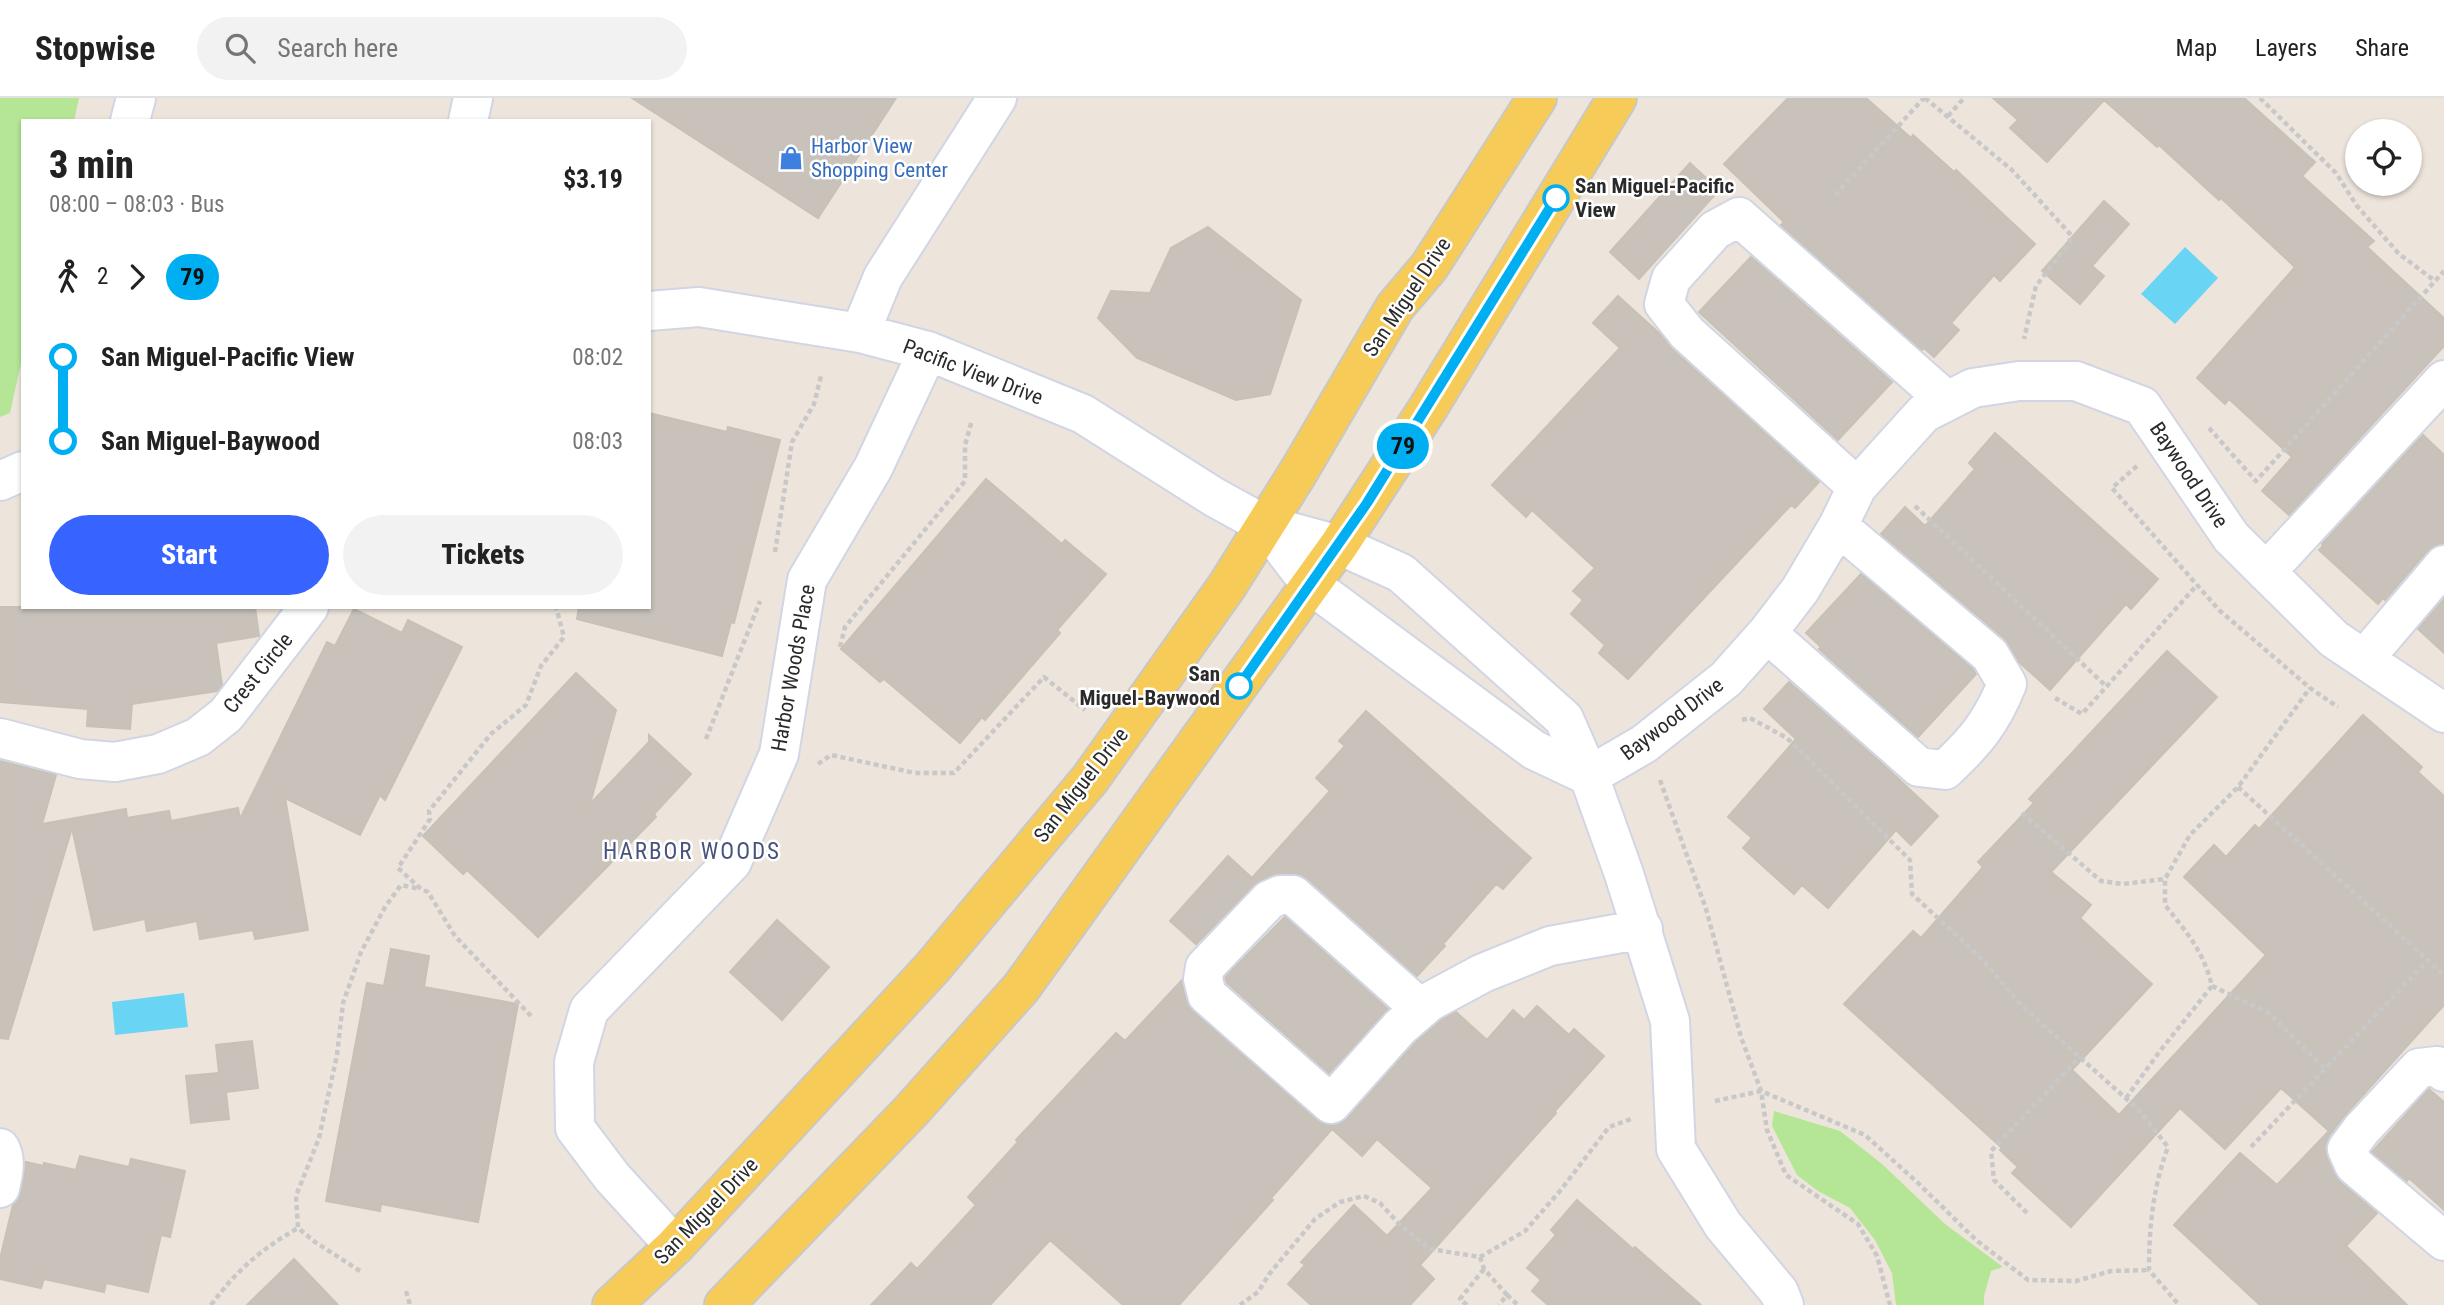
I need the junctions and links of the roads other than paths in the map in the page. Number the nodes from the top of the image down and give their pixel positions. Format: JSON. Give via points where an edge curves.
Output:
{"nodes":[{"id":1,"x":136,"y":98,"type":"edge"},
{"id":2,"x":473,"y":98,"type":"edge"},
{"id":3,"x":997,"y":98,"type":"edge"},
{"id":4,"x":1537,"y":98,"type":"edge"},
{"id":5,"x":1617,"y":98,"type":"edge"},
{"id":6,"x":131,"y":119,"type":"edge"},
{"id":7,"x":468,"y":119,"type":"edge"},
{"id":8,"x":651,"y":311,"type":"edge"},
{"id":9,"x":860,"y":333,"type":"junction"},
{"id":10,"x":928,"y":351,"type":"junction"},
{"id":11,"x":2444,"y":380,"type":"edge"},
{"id":12,"x":1947,"y":401,"type":"junction"},
{"id":13,"x":21,"y":472,"type":"edge"},
{"id":14,"x":0,"y":481,"type":"edge"},
{"id":15,"x":1857,"y":486,"type":"junction"},
{"id":16,"x":1265,"y":525,"type":"junction"},
{"id":17,"x":1838,"y":526,"type":"junction"},
{"id":18,"x":1339,"y":545,"type":"junction"},
{"id":19,"x":2444,"y":565,"type":"edge"},
{"id":20,"x":2266,"y":572,"type":"junction"},
{"id":21,"x":1311,"y":585,"type":"junction"},
{"id":22,"x":307,"y":609,"type":"edge"},
{"id":23,"x":1768,"y":633,"type":"junction"},
{"id":24,"x":2364,"y":659,"type":"junction"},
{"id":25,"x":2444,"y":713,"type":"edge"},
{"id":26,"x":0,"y":738,"type":"edge"},
{"id":27,"x":1589,"y":776,"type":"junction"},
{"id":28,"x":1643,"y":929,"type":"junction"},
{"id":29,"x":1421,"y":1009,"type":"junction"},
{"id":30,"x":2444,"y":1072,"type":"edge"},
{"id":31,"x":0,"y":1148,"type":"edge"},
{"id":32,"x":0,"y":1188,"type":"edge"},
{"id":33,"x":2444,"y":1241,"type":"edge"},
{"id":34,"x":675,"y":1246,"type":"junction"},
{"id":35,"x":612,"y":1305,"type":"edge"},
{"id":36,"x":724,"y":1305,"type":"edge"},
{"id":37,"x":1784,"y":1305,"type":"edge"}],
"edges":[{"from":1,"to":6,"type":"street"},
{"from":2,"to":7,"type":"street"},
{"from":3,"to":9,"type":"street","via":[[883,277]]},
{"from":4,"to":16,"type":"main road","name":"San Miguel Drive","via":[[1429,267],[1395,307]]},
{"from":5,"to":18,"type":"main road"},
{"from":8,"to":9,"type":"street","name":"Pacific View Drive","via":[[699,307]]},
{"from":9,"to":10,"type":"street","name":"Pacific View Drive"},
{"from":10,"to":16,"type":"street","name":"Pacific View Drive","via":[[1083,414]]},
{"from":10,"to":34,"type":"street","name":"Harbor Woods Place","via":[[873,468],[807,580],[779,754],[732,862],[589,1010],[574,1062],[575,1128]]},
{"from":11,"to":20,"type":"street"},
{"from":12,"to":15,"type":"street","name":"Baywood Drive","via":[[1924,413]]},
{"from":12,"to":15,"type":"street","via":[[1739,217],[1715,230],[1671,279],[1664,304],[1687,333]]},
{"from":12,"to":20,"type":"street","name":"Baywood Drive","via":[[1973,388],[2019,381],[2076,381],[2142,406],[2231,537]]},
{"from":13,"to":14,"type":"street"},
{"from":15,"to":17,"type":"street","name":"Baywood Drive"},
{"from":16,"to":18,"type":"street"},
{"from":16,"to":21,"type":"street"},
{"from":16,"to":34,"type":"main road","name":"San Miguel Drive","via":[[1090,779],[932,968]]},
{"from":17,"to":23,"type":"street","name":"Baywood Drive"},
{"from":17,"to":23,"type":"street","via":[[1990,655],[2007,684],[1995,713],[1973,744],[1945,770],[1919,768]]},
{"from":18,"to":21,"type":"main road"},
{"from":18,"to":27,"type":"street","via":[[1401,573],[1564,719]]},
{"from":19,"to":24,"type":"street"},
{"from":20,"to":24,"type":"street","name":"Baywood Drive","via":[[2334,639]]},
{"from":21,"to":27,"type":"street","via":[[1534,750]]},
{"from":21,"to":36,"type":"main road","via":[[1021,988],[911,1111]]},
{"from":22,"to":26,"type":"street","name":"Crest Circle","via":[[226,715],[198,737],[158,754],[116,762],[80,760]]},
{"from":23,"to":27,"type":"street","name":"Baywood Drive","via":[[1726,679],[1644,744]]},
{"from":24,"to":25,"type":"street","name":"Baywood Drive"},
{"from":27,"to":28,"type":"street"},
{"from":28,"to":29,"type":"street","via":[[1550,947],[1483,973]]},
{"from":28,"to":37,"type":"street","via":[[1670,1021],[1676,1149],[1723,1225],[1779,1292]]},
{"from":29,"to":29,"type":"street","via":[[1331,1104],[1207,995],[1203,979],[1205,967],[1269,900],[1293,895]]},
{"from":30,"to":33,"type":"street","via":[[2437,1066],[2419,1068],[2347,1149],[2354,1165]]},
{"from":31,"to":32,"type":"street","via":[[4,1170]]},
{"from":34,"to":35,"type":"main road","name":"San Miguel Drive"}]}
